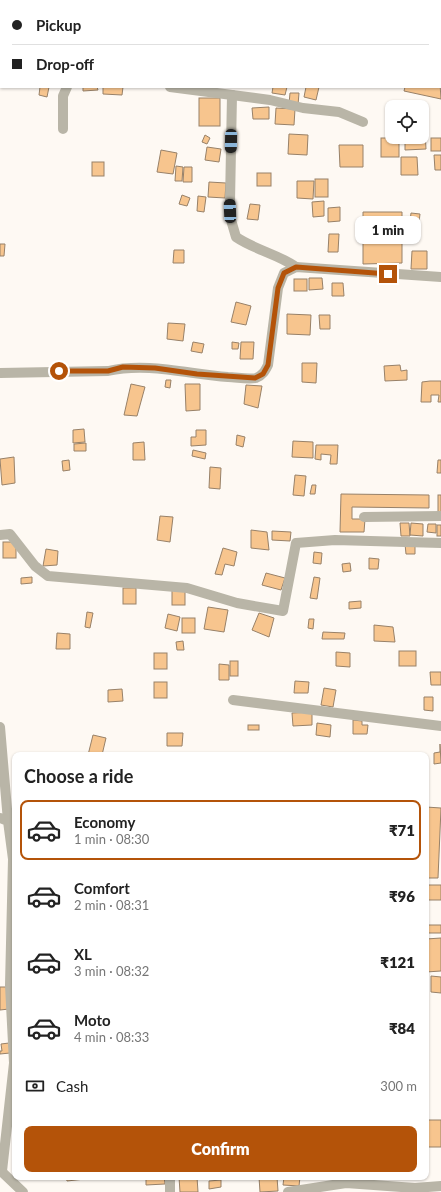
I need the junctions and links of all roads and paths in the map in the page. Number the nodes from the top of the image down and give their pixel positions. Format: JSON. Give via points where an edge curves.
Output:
{"nodes":[{"id":1,"x":67,"y":88,"type":"edge"},
{"id":2,"x":178,"y":88,"type":"edge"},
{"id":3,"x":232,"y":95,"type":"junction"},
{"id":4,"x":363,"y":122,"type":"dead end"},
{"id":5,"x":63,"y":129,"type":"dead end"},
{"id":6,"x":288,"y":261,"type":"junction"},
{"id":7,"x":296,"y":267,"type":"junction"},
{"id":8,"x":284,"y":273,"type":"junction"},
{"id":9,"x":441,"y":277,"type":"edge"},
{"id":10,"x":0,"y":373,"type":"edge"},
{"id":11,"x":441,"y":516,"type":"edge"},
{"id":12,"x":364,"y":517,"type":"dead end"},
{"id":13,"x":0,"y":535,"type":"edge"},
{"id":14,"x":441,"y":543,"type":"edge"},
{"id":15,"x":233,"y":700,"type":"dead end"},
{"id":16,"x":441,"y":726,"type":"edge"},
{"id":17,"x":0,"y":727,"type":"edge"},
{"id":18,"x":4,"y":820,"type":"edge"},
{"id":19,"x":12,"y":856,"type":"edge"},
{"id":20,"x":12,"y":902,"type":"edge"},
{"id":21,"x":12,"y":1024,"type":"edge"},
{"id":22,"x":12,"y":1080,"type":"edge"},
{"id":23,"x":1,"y":1171,"type":"edge"},
{"id":24,"x":170,"y":1180,"type":"edge"},
{"id":25,"x":441,"y":1186,"type":"edge"},
{"id":26,"x":23,"y":1192,"type":"edge"},
{"id":27,"x":170,"y":1192,"type":"edge"},
{"id":28,"x":288,"y":1192,"type":"edge"}],
"edges":[{"from":1,"to":5,"type":"street","via":[[63,96]]},
{"from":2,"to":3,"type":"street"},
{"from":3,"to":4,"type":"street","via":[[339,112]]},
{"from":3,"to":6,"type":"street","via":[[230,202],[231,220],[236,237],[250,246]]},
{"from":6,"to":7,"type":"street"},
{"from":6,"to":8,"type":"street"},
{"from":7,"to":8,"type":"street"},
{"from":7,"to":9,"type":"street"},
{"from":8,"to":10,"type":"street","via":[[278,288],[268,365],[263,374],[255,378],[123,367],[108,371]]},
{"from":11,"to":12,"type":"street"},
{"from":13,"to":14,"type":"street","via":[[10,534],[35,566],[48,576],[187,588],[237,603],[284,611],[296,543],[335,540]]},
{"from":15,"to":16,"type":"street"},
{"from":17,"to":18,"type":"street"},
{"from":18,"to":19,"type":"street"},
{"from":20,"to":21,"type":"street"},
{"from":22,"to":23,"type":"street"},
{"from":23,"to":26,"type":"street"},
{"from":24,"to":27,"type":"street"},
{"from":25,"to":28,"type":"street","via":[[415,1188],[346,1183]]}]}
